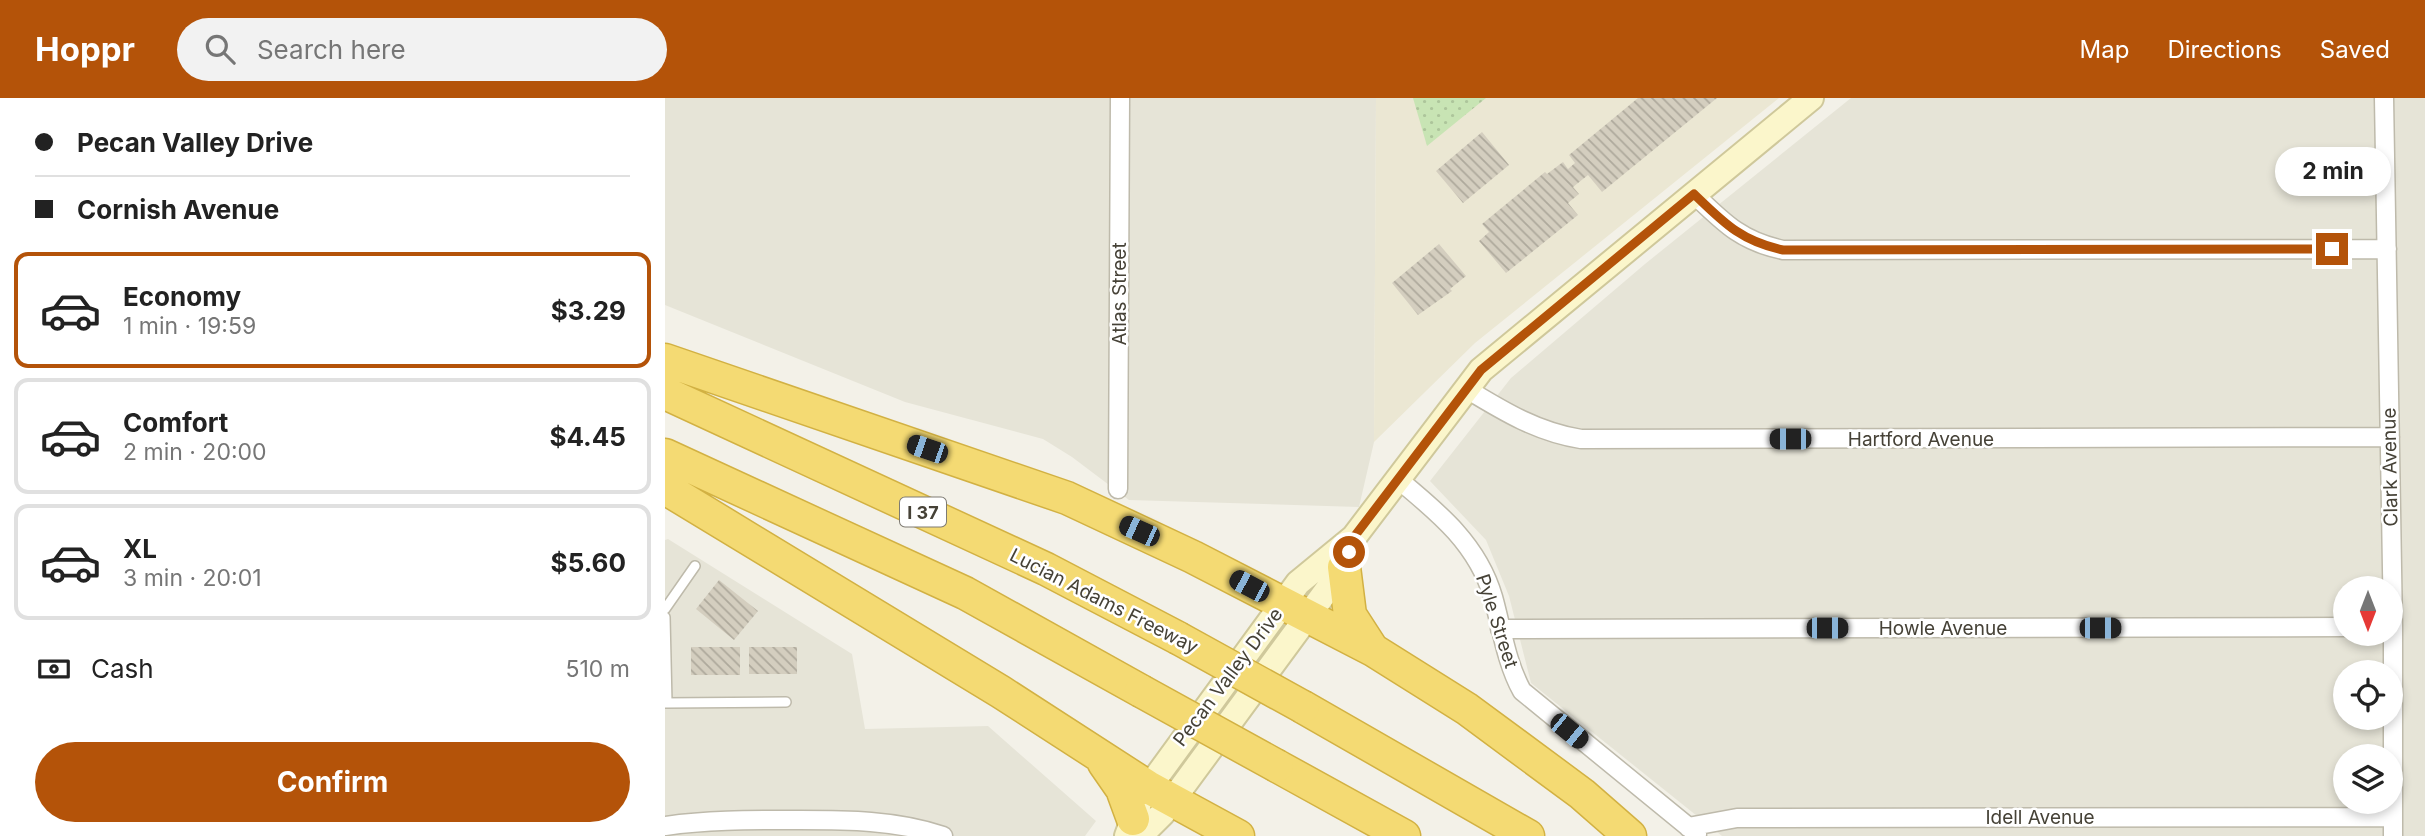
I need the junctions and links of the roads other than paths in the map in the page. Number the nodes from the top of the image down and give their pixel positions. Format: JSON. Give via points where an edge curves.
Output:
{"nodes":[{"id":1,"x":1120,"y":98,"type":"edge"},
{"id":2,"x":1811,"y":98,"type":"edge"},
{"id":3,"x":2384,"y":98,"type":"edge"},
{"id":4,"x":1694,"y":194,"type":"junction"},
{"id":5,"x":2387,"y":248,"type":"junction"},
{"id":6,"x":665,"y":360,"type":"edge"},
{"id":7,"x":1465,"y":388,"type":"junction"},
{"id":8,"x":665,"y":393,"type":"edge"},
{"id":9,"x":2390,"y":437,"type":"junction"},
{"id":10,"x":665,"y":455,"type":"edge"},
{"id":11,"x":1399,"y":480,"type":"junction"},
{"id":12,"x":665,"y":488,"type":"edge"},
{"id":13,"x":1118,"y":489,"type":"dead end"},
{"id":14,"x":1354,"y":537,"type":"junction"},
{"id":15,"x":695,"y":566,"type":"dead end"},
{"id":16,"x":1344,"y":567,"type":"junction"},
{"id":17,"x":2391,"y":576,"type":"edge"},
{"id":18,"x":665,"y":609,"type":"edge"},
{"id":19,"x":1295,"y":610,"type":"junction"},
{"id":20,"x":665,"y":617,"type":"edge"},
{"id":21,"x":2333,"y":627,"type":"edge"},
{"id":22,"x":1500,"y":629,"type":"junction"},
{"id":23,"x":2392,"y":646,"type":"edge"},
{"id":24,"x":1373,"y":650,"type":"junction"},
{"id":25,"x":786,"y":702,"type":"dead end"},
{"id":26,"x":666,"y":703,"type":"edge"},
{"id":27,"x":1100,"y":756,"type":"junction"},
{"id":28,"x":1160,"y":794,"type":"junction"},
{"id":29,"x":2393,"y":817,"type":"junction"},
{"id":30,"x":665,"y":826,"type":"edge"},
{"id":31,"x":1134,"y":830,"type":"edge"},
{"id":32,"x":1694,"y":831,"type":"edge"},
{"id":33,"x":943,"y":836,"type":"edge"},
{"id":34,"x":1238,"y":836,"type":"edge"},
{"id":35,"x":1405,"y":836,"type":"edge"},
{"id":36,"x":1528,"y":836,"type":"edge"},
{"id":37,"x":1630,"y":836,"type":"edge"},
{"id":38,"x":2393,"y":836,"type":"edge"}],
"edges":[{"from":1,"to":13,"type":"street","name":"Atlas Street"},
{"from":2,"to":4,"type":"main road","name":"Pecan Valley Drive"},
{"from":3,"to":5,"type":"street","name":"Clark Avenue"},
{"from":4,"to":5,"type":"street","via":[[1733,231],[1752,242],[1783,250]]},
{"from":4,"to":7,"type":"main road","name":"Pecan Valley Drive","via":[[1500,352]]},
{"from":5,"to":9,"type":"street","name":"Clark Avenue"},
{"from":6,"to":19,"type":"highway","via":[[1067,498]]},
{"from":7,"to":9,"type":"street","name":"Hartford Avenue","via":[[1529,425],[1581,439]]},
{"from":7,"to":11,"type":"main road","name":"Pecan Valley Drive"},
{"from":8,"to":36,"type":"highway","name":"Lucian Adams Freeway","number":"I 37","bridge":true,"via":[[1046,569],[1303,707]]},
{"from":9,"to":17,"type":"street","name":"Clark Avenue"},
{"from":10,"to":35,"type":"highway","bridge":true,"via":[[965,593]]},
{"from":11,"to":14,"type":"main road","name":"Pecan Valley Drive"},
{"from":11,"to":22,"type":"street","name":"Pyle Street","via":[[1439,513],[1469,548],[1485,576]]},
{"from":12,"to":27,"type":"highway"},
{"from":14,"to":16,"type":"main road","name":"Pecan Valley Drive"},
{"from":14,"to":19,"type":"main road","name":"Pecan Valley Drive","via":[[1299,583]]},
{"from":15,"to":18,"type":"lane"},
{"from":16,"to":19,"type":"main road","name":"Pecan Valley Drive"},
{"from":16,"to":24,"type":"highway","via":[[1350,615]]},
{"from":19,"to":24,"type":"highway"},
{"from":19,"to":28,"type":"main road","name":"Pecan Valley Drive"},
{"from":20,"to":26,"type":"lane"},
{"from":21,"to":22,"type":"street","name":"Howle Avenue"},
{"from":22,"to":32,"type":"street","name":"Pyle Street","via":[[1522,691]]},
{"from":23,"to":29,"type":"street","name":"Clark Avenue"},
{"from":24,"to":37,"type":"highway","via":[[1500,732]]},
{"from":25,"to":26,"type":"lane"},
{"from":27,"to":28,"type":"highway"},
{"from":27,"to":31,"type":"highway","via":[[1122,789]]},
{"from":28,"to":31,"type":"main road","name":"Pecan Valley Drive","via":[[1141,798]]},
{"from":28,"to":34,"type":"highway"},
{"from":29,"to":32,"type":"street","name":"Idell Avenue","via":[[1737,818]]},
{"from":29,"to":38,"type":"street","name":"Clark Avenue"},
{"from":30,"to":33,"type":"street","via":[[729,820],[847,820]]}]}
